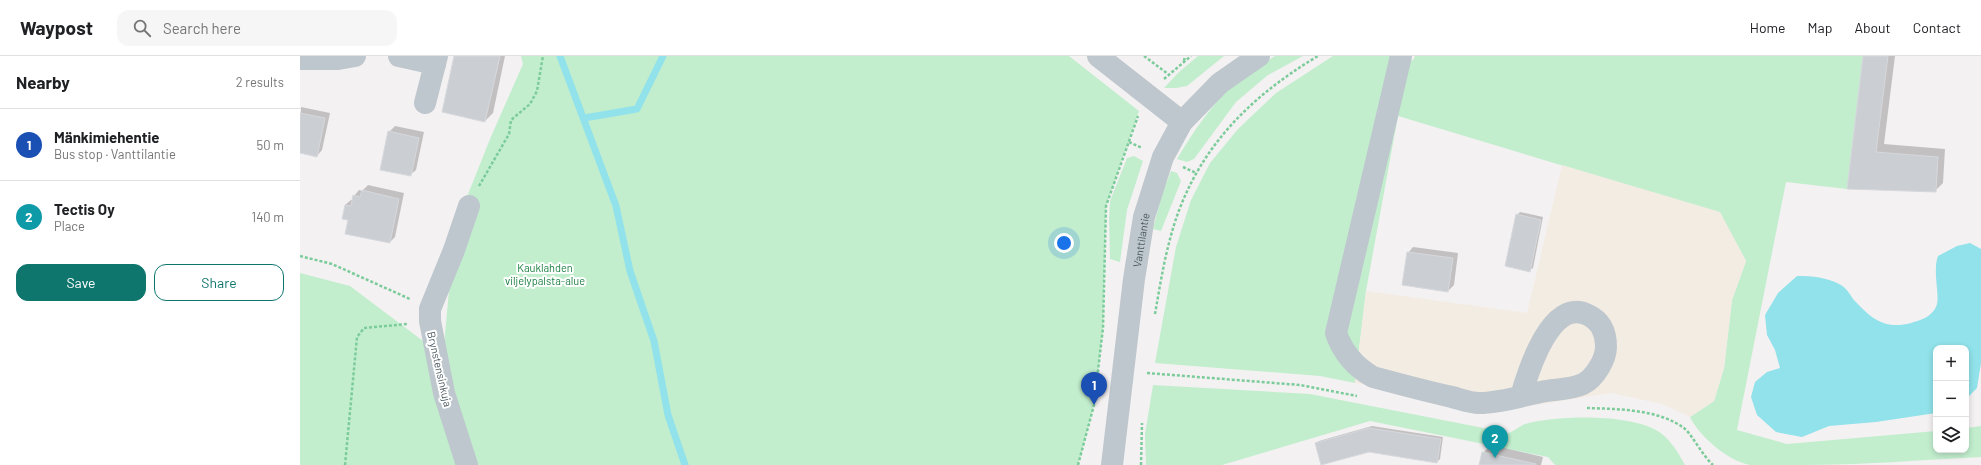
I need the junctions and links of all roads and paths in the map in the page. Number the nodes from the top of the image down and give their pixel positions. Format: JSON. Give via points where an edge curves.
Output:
{"nodes":[{"id":1,"x":355,"y":56,"type":"edge"},
{"id":2,"x":399,"y":56,"type":"edge"},
{"id":3,"x":543,"y":56,"type":"edge"},
{"id":4,"x":1098,"y":56,"type":"edge"},
{"id":5,"x":1144,"y":56,"type":"edge"},
{"id":6,"x":1185,"y":56,"type":"edge"},
{"id":7,"x":1191,"y":56,"type":"edge"},
{"id":8,"x":1259,"y":56,"type":"edge"},
{"id":9,"x":1318,"y":56,"type":"edge"},
{"id":10,"x":1400,"y":56,"type":"edge"},
{"id":11,"x":300,"y":59,"type":"edge"},
{"id":12,"x":436,"y":60,"type":"edge"},
{"id":13,"x":1184,"y":62,"type":"junction"},
{"id":14,"x":1168,"y":74,"type":"junction"},
{"id":15,"x":1150,"y":97,"type":"junction"},
{"id":16,"x":425,"y":103,"type":"dead end"},
{"id":17,"x":1182,"y":122,"type":"junction"},
{"id":18,"x":469,"y":206,"type":"joint"},
{"id":19,"x":300,"y":256,"type":"edge"},
{"id":20,"x":430,"y":315,"type":"junction"},
{"id":21,"x":1154,"y":317,"type":"dead end"},
{"id":22,"x":1148,"y":366,"type":"dead end"},
{"id":23,"x":1146,"y":379,"type":"dead end"},
{"id":24,"x":1521,"y":396,"type":"dead end"},
{"id":25,"x":1142,"y":422,"type":"dead end"},
{"id":26,"x":345,"y":465,"type":"edge"},
{"id":27,"x":468,"y":465,"type":"edge"},
{"id":28,"x":1078,"y":465,"type":"edge"},
{"id":29,"x":1112,"y":465,"type":"edge"},
{"id":30,"x":1141,"y":465,"type":"edge"}],
"edges":[{"from":1,"to":11,"type":"street","via":[[338,59]]},
{"from":2,"to":12,"type":"street"},
{"from":3,"to":18,"type":"path","via":[[537,91],[530,104],[511,120],[509,134]]},
{"from":4,"to":15,"type":"street"},
{"from":5,"to":14,"type":"path"},
{"from":6,"to":13,"type":"path"},
{"from":7,"to":13,"type":"path"},
{"from":8,"to":17,"type":"street","name":"Vanttilantie","via":[[1220,83]]},
{"from":9,"to":21,"type":"path","via":[[1293,71],[1255,100],[1228,126],[1198,167],[1185,195],[1169,242]]},
{"from":10,"to":24,"type":"street","via":[[1336,334],[1341,346],[1360,370],[1373,377],[1478,403]]},
{"from":12,"to":16,"type":"street"},
{"from":13,"to":14,"type":"path"},
{"from":14,"to":15,"type":"path"},
{"from":15,"to":17,"type":"street"},
{"from":15,"to":28,"type":"path","via":[[1139,111],[1106,206],[1103,328],[1094,405]]},
{"from":17,"to":29,"type":"street","name":"Vanttilantie","via":[[1163,157],[1144,217]]},
{"from":18,"to":20,"type":"street"},
{"from":19,"to":20,"type":"path","via":[[332,264],[397,292]]},
{"from":20,"to":26,"type":"path","via":[[364,328],[357,336]]},
{"from":20,"to":27,"type":"street","name":"Brynstensinkuja","via":[[444,393]]},
{"from":22,"to":23,"type":"path"},
{"from":25,"to":30,"type":"path"}]}
